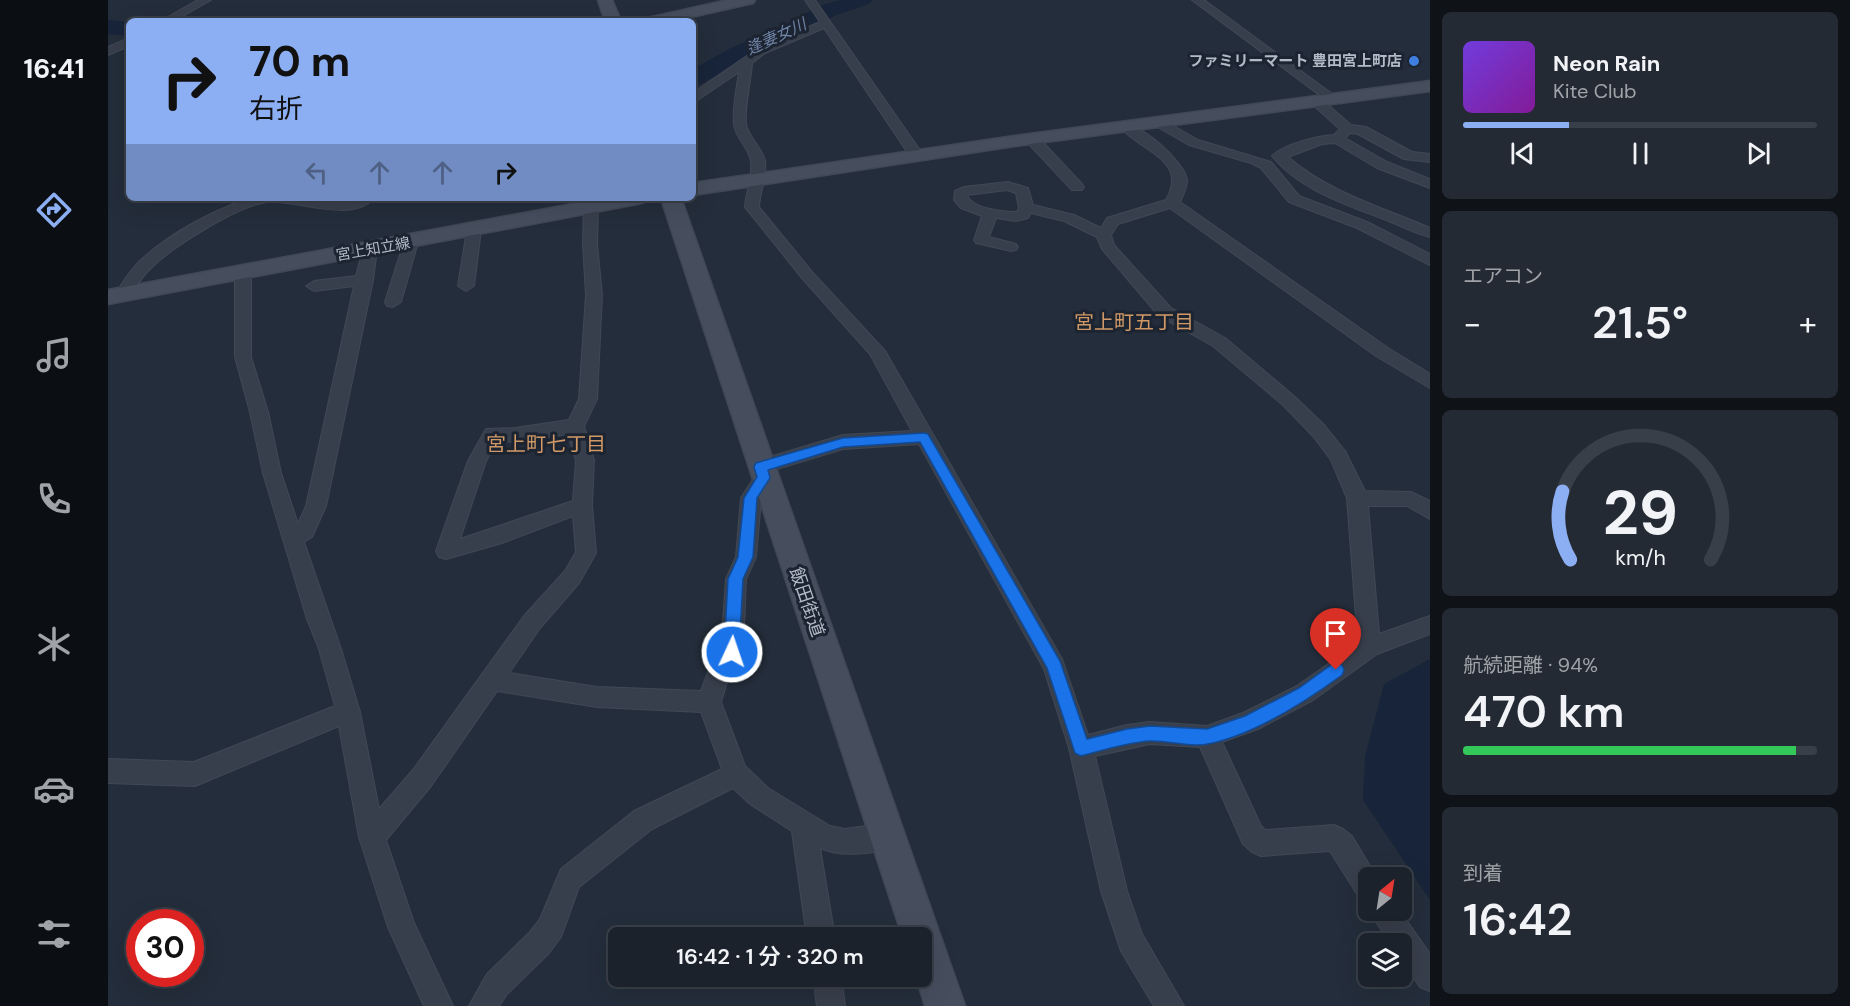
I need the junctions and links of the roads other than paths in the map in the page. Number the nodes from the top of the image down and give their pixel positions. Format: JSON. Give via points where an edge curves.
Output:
{"nodes":[{"id":1,"x":206,"y":0,"type":"edge"},
{"id":2,"x":605,"y":0,"type":"edge"},
{"id":3,"x":748,"y":0,"type":"edge"},
{"id":4,"x":1197,"y":0,"type":"edge"},
{"id":5,"x":812,"y":3,"type":"edge"},
{"id":6,"x":172,"y":18,"type":"edge"},
{"id":7,"x":612,"y":18,"type":"edge"},
{"id":8,"x":667,"y":18,"type":"edge"},
{"id":9,"x":825,"y":23,"type":"junction"},
{"id":10,"x":126,"y":43,"type":"edge"},
{"id":11,"x":108,"y":52,"type":"edge"},
{"id":12,"x":746,"y":63,"type":"junction"},
{"id":13,"x":1430,"y":86,"type":"edge"},
{"id":14,"x":696,"y":97,"type":"edge"},
{"id":15,"x":1325,"y":100,"type":"junction"},
{"id":16,"x":1161,"y":123,"type":"junction"},
{"id":17,"x":1127,"y":128,"type":"junction"},
{"id":18,"x":1347,"y":129,"type":"junction"},
{"id":19,"x":1032,"y":139,"type":"junction"},
{"id":20,"x":1337,"y":139,"type":"junction"},
{"id":21,"x":917,"y":156,"type":"junction"},
{"id":22,"x":1430,"y":158,"type":"edge"},
{"id":23,"x":759,"y":180,"type":"junction"},
{"id":24,"x":1430,"y":184,"type":"edge"},
{"id":25,"x":1077,"y":188,"type":"dead end"},
{"id":26,"x":696,"y":189,"type":"edge"},
{"id":27,"x":257,"y":201,"type":"edge"},
{"id":28,"x":290,"y":201,"type":"edge"},
{"id":29,"x":362,"y":201,"type":"edge"},
{"id":30,"x":617,"y":201,"type":"edge"},
{"id":31,"x":672,"y":201,"type":"edge"},
{"id":32,"x":1172,"y":203,"type":"junction"},
{"id":33,"x":591,"y":205,"type":"junction"},
{"id":34,"x":1026,"y":208,"type":"junction"},
{"id":35,"x":991,"y":212,"type":"junction"},
{"id":36,"x":474,"y":230,"type":"junction"},
{"id":37,"x":1430,"y":232,"type":"edge"},
{"id":38,"x":1104,"y":235,"type":"junction"},
{"id":39,"x":411,"y":242,"type":"junction"},
{"id":40,"x":1011,"y":247,"type":"dead end"},
{"id":41,"x":369,"y":249,"type":"junction"},
{"id":42,"x":1430,"y":261,"type":"edge"},
{"id":43,"x":243,"y":271,"type":"junction"},
{"id":44,"x":365,"y":280,"type":"junction"},
{"id":45,"x":314,"y":286,"type":"dead end"},
{"id":46,"x":466,"y":286,"type":"dead end"},
{"id":47,"x":116,"y":295,"type":"edge"},
{"id":48,"x":393,"y":302,"type":"dead end"},
{"id":49,"x":1430,"y":382,"type":"edge"},
{"id":50,"x":575,"y":426,"type":"junction"},
{"id":51,"x":924,"y":437,"type":"junction"},
{"id":52,"x":762,"y":472,"type":"junction"},
{"id":53,"x":1357,"y":498,"type":"junction"},
{"id":54,"x":582,"y":505,"type":"junction"},
{"id":55,"x":1430,"y":511,"type":"edge"},
{"id":56,"x":292,"y":540,"type":"junction"},
{"id":57,"x":1430,"y":625,"type":"edge"},
{"id":58,"x":1369,"y":647,"type":"junction"},
{"id":59,"x":492,"y":680,"type":"junction"},
{"id":60,"x":709,"y":702,"type":"junction"},
{"id":61,"x":348,"y":712,"type":"junction"},
{"id":62,"x":1207,"y":737,"type":"junction"},
{"id":63,"x":1081,"y":748,"type":"junction"},
{"id":64,"x":108,"y":771,"type":"edge"},
{"id":65,"x":736,"y":774,"type":"junction"},
{"id":66,"x":804,"y":825,"type":"junction"},
{"id":67,"x":888,"y":836,"type":"junction"},
{"id":68,"x":372,"y":837,"type":"junction"},
{"id":69,"x":1358,"y":871,"type":"edge"},
{"id":70,"x":1390,"y":921,"type":"edge"},
{"id":71,"x":819,"y":927,"type":"edge"},
{"id":72,"x":1430,"y":977,"type":"edge"},
{"id":73,"x":828,"y":987,"type":"edge"},
{"id":74,"x":439,"y":1006,"type":"edge"},
{"id":75,"x":483,"y":1006,"type":"edge"},
{"id":76,"x":831,"y":1006,"type":"edge"},
{"id":77,"x":945,"y":1006,"type":"edge"},
{"id":78,"x":1170,"y":1006,"type":"edge"}],
"edges":[{"from":1,"to":6,"type":"street"},
{"from":2,"to":7,"type":"main road"},
{"from":3,"to":8,"type":"main road"},
{"from":4,"to":15,"type":"street"},
{"from":5,"to":9,"type":"street"},
{"from":9,"to":12,"type":"street","via":[[780,41]]},
{"from":9,"to":21,"type":"street"},
{"from":10,"to":11,"type":"street"},
{"from":12,"to":14,"type":"street"},
{"from":12,"to":23,"type":"street","via":[[740,124],[758,158]]},
{"from":13,"to":15,"type":"main road"},
{"from":15,"to":16,"type":"main road"},
{"from":15,"to":18,"type":"street"},
{"from":16,"to":17,"type":"main road"},
{"from":16,"to":42,"type":"street","via":[[1184,139],[1266,165],[1294,198],[1362,225]]},
{"from":17,"to":19,"type":"main road"},
{"from":17,"to":32,"type":"street","via":[[1178,168],[1180,190]]},
{"from":18,"to":20,"type":"street"},
{"from":18,"to":22,"type":"street","via":[[1361,130],[1409,156]]},
{"from":19,"to":21,"type":"main road"},
{"from":19,"to":25,"type":"street"},
{"from":20,"to":24,"type":"street","via":[[1382,165]]},
{"from":20,"to":37,"type":"street","via":[[1320,140],[1279,156],[1332,191]]},
{"from":21,"to":23,"type":"main road"},
{"from":23,"to":26,"type":"main road"},
{"from":23,"to":51,"type":"street","via":[[753,189],[752,207],[877,351]]},
{"from":27,"to":47,"type":"street","via":[[172,243],[147,262]]},
{"from":28,"to":29,"type":"street","via":[[319,205]]},
{"from":30,"to":33,"type":"main road","name":"宮上知立線"},
{"from":31,"to":52,"type":"main road","name":"飯田街道"},
{"from":32,"to":38,"type":"street","via":[[1112,220]]},
{"from":32,"to":49,"type":"street"},
{"from":33,"to":36,"type":"main road","name":"宮上知立線"},
{"from":33,"to":50,"type":"street","via":[[594,295],[588,399]]},
{"from":34,"to":35,"type":"street","via":[[1019,217]]},
{"from":34,"to":35,"type":"street","via":[[1023,191],[1012,186],[960,194],[959,200],[966,207]]},
{"from":34,"to":38,"type":"street","via":[[1069,218]]},
{"from":35,"to":40,"type":"street","via":[[981,240]]},
{"from":36,"to":39,"type":"main road","name":"宮上知立線"},
{"from":36,"to":46,"type":"street"},
{"from":38,"to":53,"type":"street","via":[[1107,246],[1165,312],[1219,342],[1247,363],[1319,430],[1338,456]]},
{"from":39,"to":41,"type":"main road","name":"宮上知立線"},
{"from":39,"to":48,"type":"street"},
{"from":41,"to":43,"type":"main road","name":"宮上知立線"},
{"from":41,"to":44,"type":"street"},
{"from":43,"to":47,"type":"main road","name":"宮上知立線"},
{"from":43,"to":56,"type":"street","via":[[243,357]]},
{"from":44,"to":45,"type":"street"},
{"from":44,"to":56,"type":"street","via":[[315,506],[305,531]]},
{"from":50,"to":54,"type":"street","via":[[585,460]]},
{"from":50,"to":54,"type":"street","via":[[515,435],[492,434],[477,461],[446,551]]},
{"from":51,"to":52,"type":"street","via":[[843,442]]},
{"from":51,"to":63,"type":"street","via":[[1054,666]]},
{"from":52,"to":60,"type":"street","via":[[751,498],[746,557],[736,579],[732,652],[719,671]]},
{"from":52,"to":67,"type":"main road","name":"飯田街道"},
{"from":53,"to":55,"type":"street","via":[[1411,499]]},
{"from":53,"to":58,"type":"street"},
{"from":54,"to":59,"type":"street","via":[[586,553],[572,578],[532,622]]},
{"from":56,"to":61,"type":"street"},
{"from":57,"to":58,"type":"street"},
{"from":58,"to":62,"type":"street","via":[[1305,693],[1250,722]]},
{"from":59,"to":60,"type":"street","via":[[597,697]]},
{"from":59,"to":68,"type":"street","via":[[422,778]]},
{"from":60,"to":65,"type":"street"},
{"from":61,"to":64,"type":"street","via":[[195,774]]},
{"from":61,"to":68,"type":"street"},
{"from":62,"to":63,"type":"street","via":[[1127,736]]},
{"from":62,"to":69,"type":"street","via":[[1252,835],[1261,843],[1334,838],[1343,845]]},
{"from":63,"to":78,"type":"street","via":[[1127,931]]},
{"from":65,"to":66,"type":"street","via":[[759,796]]},
{"from":65,"to":75,"type":"street","via":[[642,820],[570,878],[551,927],[497,984]]},
{"from":66,"to":67,"type":"street","via":[[826,838],[845,842]]},
{"from":66,"to":71,"type":"street"},
{"from":67,"to":77,"type":"main road","name":"飯田街道"},
{"from":68,"to":74,"type":"street","via":[[402,927]]},
{"from":70,"to":72,"type":"street"},
{"from":73,"to":76,"type":"street"}]}
